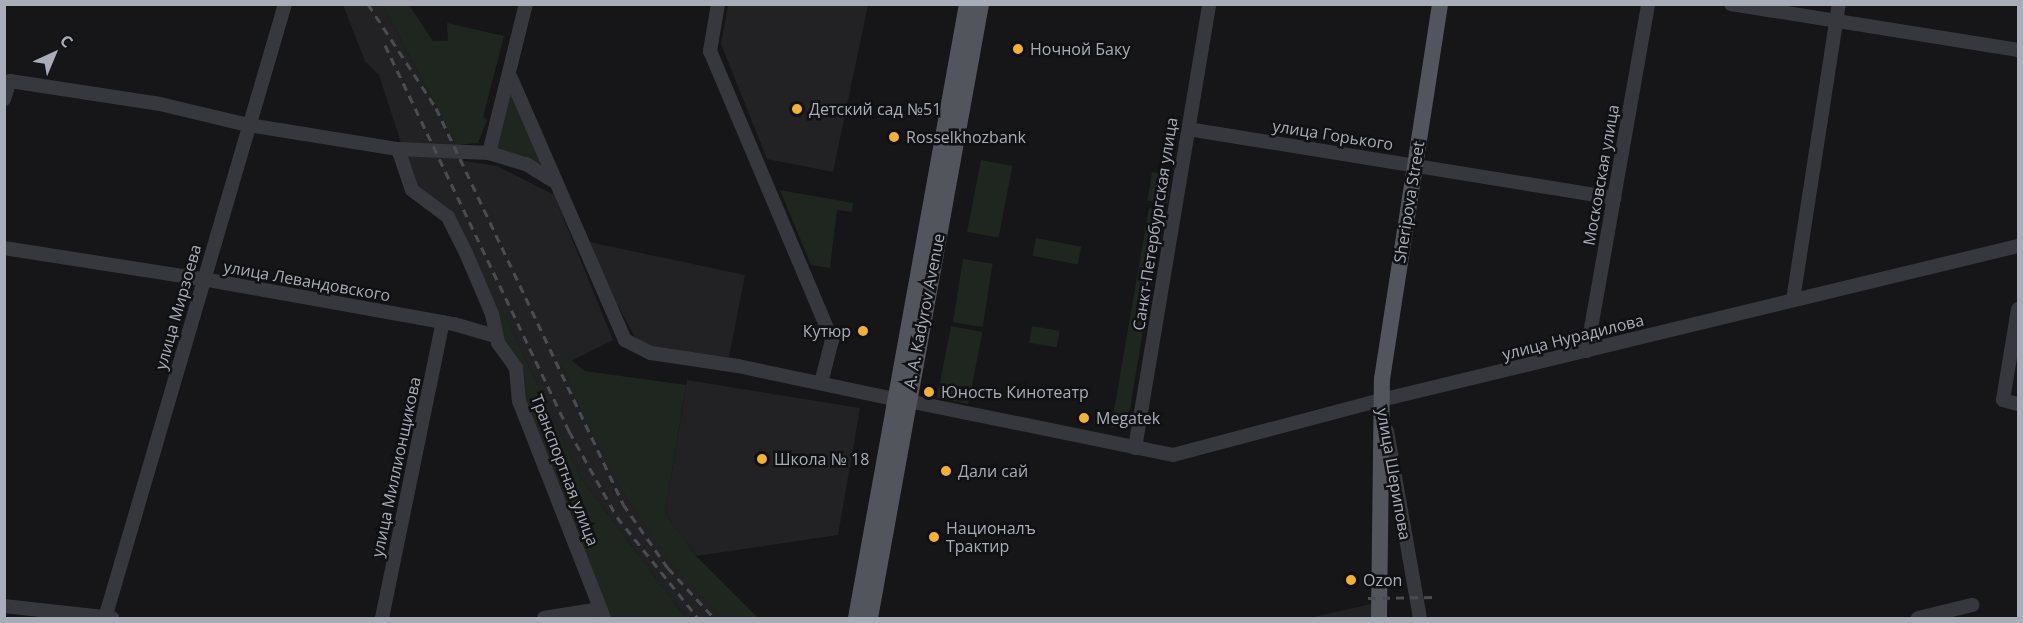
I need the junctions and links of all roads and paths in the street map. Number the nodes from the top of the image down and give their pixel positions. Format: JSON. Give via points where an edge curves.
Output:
{"nodes":[{"id":1,"x":285,"y":4,"type":"edge"},
{"id":2,"x":526,"y":4,"type":"edge"},
{"id":3,"x":718,"y":4,"type":"edge"},
{"id":4,"x":967,"y":4,"type":"edge"},
{"id":5,"x":981,"y":4,"type":"edge"},
{"id":6,"x":1209,"y":4,"type":"edge"},
{"id":7,"x":1440,"y":4,"type":"edge"},
{"id":8,"x":1648,"y":4,"type":"edge"},
{"id":9,"x":1731,"y":4,"type":"edge"},
{"id":10,"x":1839,"y":4,"type":"edge"},
{"id":11,"x":1836,"y":20,"type":"junction"},
{"id":12,"x":2019,"y":50,"type":"edge"},
{"id":13,"x":511,"y":78,"type":"junction"},
{"id":14,"x":4,"y":99,"type":"edge"},
{"id":15,"x":248,"y":125,"type":"junction"},
{"id":16,"x":1188,"y":129,"type":"junction"},
{"id":17,"x":398,"y":149,"type":"junction"},
{"id":18,"x":489,"y":153,"type":"junction"},
{"id":19,"x":1414,"y":165,"type":"junction"},
{"id":20,"x":552,"y":180,"type":"junction"},
{"id":21,"x":1614,"y":198,"type":"junction"},
{"id":22,"x":2019,"y":246,"type":"edge"},
{"id":23,"x":4,"y":248,"type":"edge"},
{"id":24,"x":203,"y":279,"type":"junction"},
{"id":25,"x":1793,"y":300,"type":"junction"},
{"id":26,"x":2019,"y":309,"type":"edge"},
{"id":27,"x":443,"y":322,"type":"junction"},
{"id":28,"x":495,"y":336,"type":"junction"},
{"id":29,"x":1587,"y":351,"type":"junction"},
{"id":30,"x":821,"y":383,"type":"junction"},
{"id":31,"x":901,"y":400,"type":"junction"},
{"id":32,"x":1381,"y":400,"type":"junction"},
{"id":33,"x":2019,"y":404,"type":"edge"},
{"id":34,"x":1135,"y":448,"type":"junction"},
{"id":35,"x":1972,"y":605,"type":"dead end"},
{"id":36,"x":4,"y":606,"type":"edge"},
{"id":37,"x":602,"y":614,"type":"edge"},
{"id":38,"x":107,"y":618,"type":"edge"},
{"id":39,"x":382,"y":618,"type":"edge"},
{"id":40,"x":544,"y":618,"type":"edge"},
{"id":41,"x":856,"y":618,"type":"edge"},
{"id":42,"x":870,"y":618,"type":"edge"},
{"id":43,"x":1379,"y":618,"type":"edge"},
{"id":44,"x":1420,"y":618,"type":"edge"},
{"id":45,"x":1918,"y":618,"type":"edge"}],
"edges":[{"from":1,"to":15,"type":"street","name":"улица Мирзоева"},
{"from":2,"to":13,"type":"street"},
{"from":3,"to":30,"type":"street","via":[[710,51],[832,340]]},
{"from":4,"to":31,"type":"main road","name":"A. A. Kadyrov Avenue"},
{"from":5,"to":31,"type":"main road","name":"A. A. Kadyrov Avenue"},
{"from":6,"to":16,"type":"street","name":"Санкт-Петербургская улица"},
{"from":7,"to":19,"type":"main road","name":"Sheripova Street"},
{"from":8,"to":21,"type":"street","name":"Московская улица"},
{"from":9,"to":11,"type":"street"},
{"from":10,"to":11,"type":"street"},
{"from":11,"to":12,"type":"street"},
{"from":11,"to":25,"type":"street"},
{"from":13,"to":18,"type":"street"},
{"from":13,"to":20,"type":"street","name":"улица Нурадилова"},
{"from":14,"to":15,"type":"street","via":[[10,81],[160,104]]},
{"from":15,"to":17,"type":"street"},
{"from":15,"to":24,"type":"street","name":"улица Мирзоева"},
{"from":16,"to":19,"type":"street","name":"улица Горького"},
{"from":16,"to":34,"type":"street","name":"Санкт-Петербургская улица"},
{"from":17,"to":18,"type":"street"},
{"from":17,"to":28,"type":"street","name":"Транспортная улица","via":[[412,190],[448,217],[492,314]]},
{"from":18,"to":20,"type":"street","via":[[526,164]]},
{"from":19,"to":21,"type":"street","name":"улица Горького"},
{"from":19,"to":32,"type":"main road","name":"Sheripova Street"},
{"from":20,"to":30,"type":"street","name":"улица Нурадилова","via":[[625,340],[651,353]]},
{"from":21,"to":29,"type":"street","name":"Московская улица"},
{"from":22,"to":25,"type":"street","name":"улица Нурадилова"},
{"from":23,"to":24,"type":"street","name":"улица Левандовского"},
{"from":24,"to":27,"type":"street","name":"улица Левандовского"},
{"from":24,"to":38,"type":"street","name":"улица Мирзоева"},
{"from":25,"to":29,"type":"street","name":"улица Нурадилова"},
{"from":26,"to":33,"type":"street","via":[[2003,400]]},
{"from":27,"to":28,"type":"street","name":"улица Левандовского"},
{"from":27,"to":39,"type":"street","name":"улица Миллионщикова"},
{"from":28,"to":37,"type":"street","name":"Транспортная улица","via":[[516,368],[519,401]]},
{"from":29,"to":32,"type":"street","name":"улица Нурадилова"},
{"from":30,"to":31,"type":"street","name":"улица Нурадилова"},
{"from":31,"to":34,"type":"street","name":"улица Нурадилова"},
{"from":31,"to":41,"type":"main road","name":"A. A. Kadyrov Avenue"},
{"from":31,"to":42,"type":"main road","name":"A. A. Kadyrov Avenue"},
{"from":32,"to":34,"type":"street","name":"улица Нурадилова","via":[[1173,455]]},
{"from":32,"to":43,"type":"main road","name":"улица Шерипова"},
{"from":32,"to":44,"type":"street","name":"улица Шерипова"},
{"from":35,"to":45,"type":"street"},
{"from":36,"to":38,"type":"street"},
{"from":37,"to":40,"type":"street"}]}
